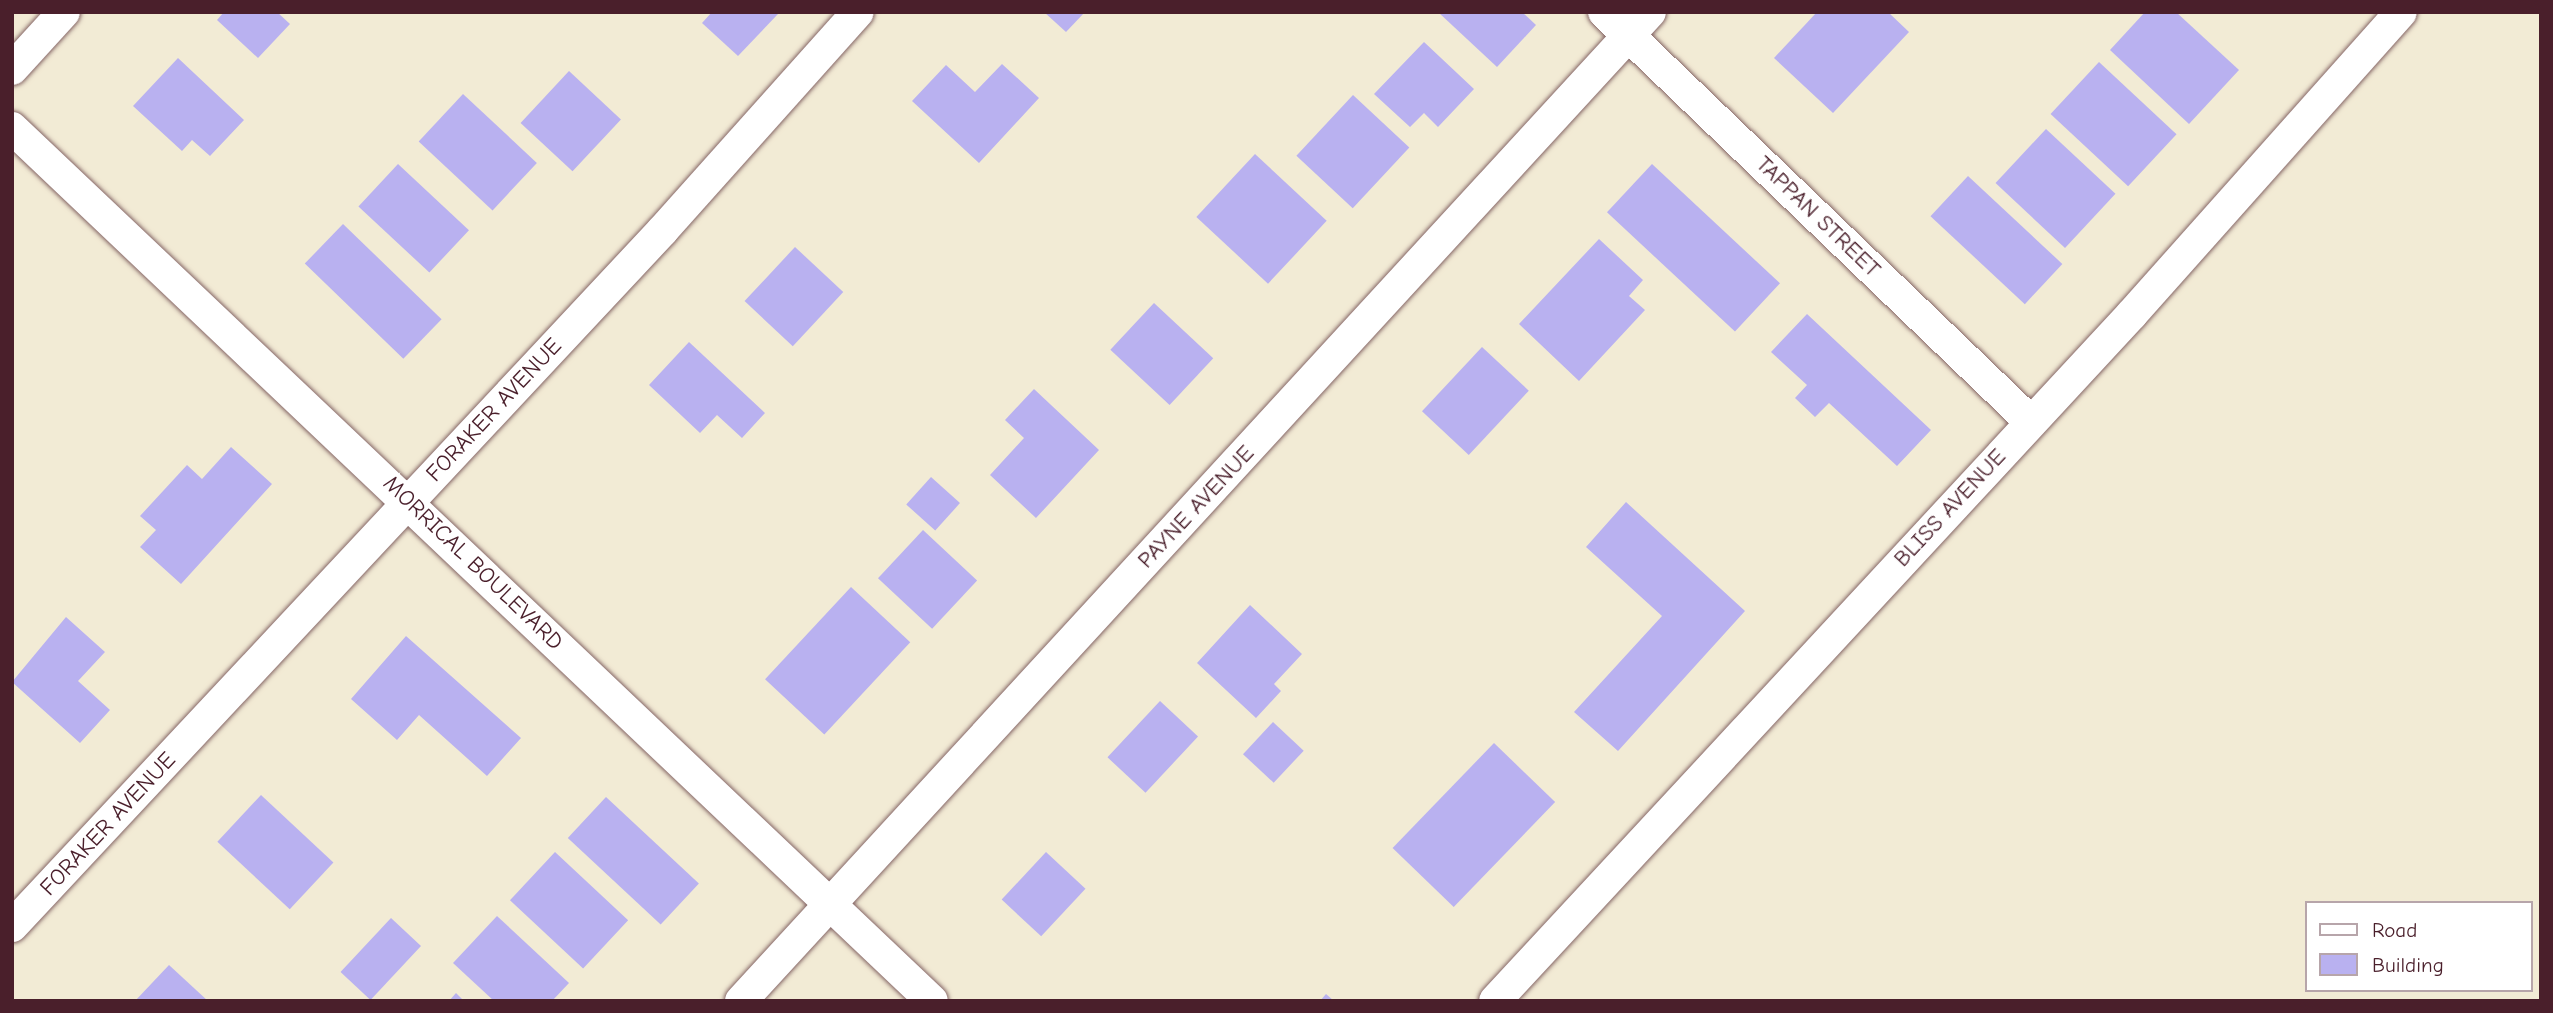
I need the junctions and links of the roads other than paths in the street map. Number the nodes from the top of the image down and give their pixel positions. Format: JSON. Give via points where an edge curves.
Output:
{"nodes":[{"id":1,"x":64,"y":12,"type":"edge"},
{"id":2,"x":858,"y":12,"type":"edge"},
{"id":3,"x":1604,"y":12,"type":"edge"},
{"id":4,"x":1650,"y":12,"type":"edge"},
{"id":5,"x":2401,"y":12,"type":"edge"},
{"id":6,"x":1629,"y":35,"type":"junction"},
{"id":7,"x":12,"y":69,"type":"edge"},
{"id":8,"x":12,"y":128,"type":"edge"},
{"id":9,"x":2031,"y":422,"type":"junction"},
{"id":10,"x":409,"y":501,"type":"junction"},
{"id":11,"x":831,"y":904,"type":"junction"},
{"id":12,"x":12,"y":926,"type":"edge"},
{"id":13,"x":741,"y":1001,"type":"edge"},
{"id":14,"x":932,"y":1001,"type":"edge"},
{"id":15,"x":1495,"y":1001,"type":"edge"}],
"edges":[{"from":1,"to":7,"type":"street"},
{"from":2,"to":10,"type":"street","name":"FORAKER AVENUE"},
{"from":3,"to":6,"type":"street","name":"TAPPAN STREET"},
{"from":4,"to":6,"type":"street","name":"PAYNE AVENUE"},
{"from":5,"to":9,"type":"street","name":"BLISS AVENUE"},
{"from":6,"to":9,"type":"street","name":"TAPPAN STREET"},
{"from":6,"to":11,"type":"street","name":"PAYNE AVENUE"},
{"from":8,"to":10,"type":"street","name":"MORRICAL BOULEVARD"},
{"from":9,"to":15,"type":"street","name":"BLISS AVENUE"},
{"from":10,"to":11,"type":"street","name":"MORRICAL BOULEVARD"},
{"from":10,"to":12,"type":"street","name":"FORAKER AVENUE"},
{"from":11,"to":13,"type":"street","name":"PAYNE AVENUE"},
{"from":11,"to":14,"type":"street","name":"MORRICAL BOULEVARD"}]}
